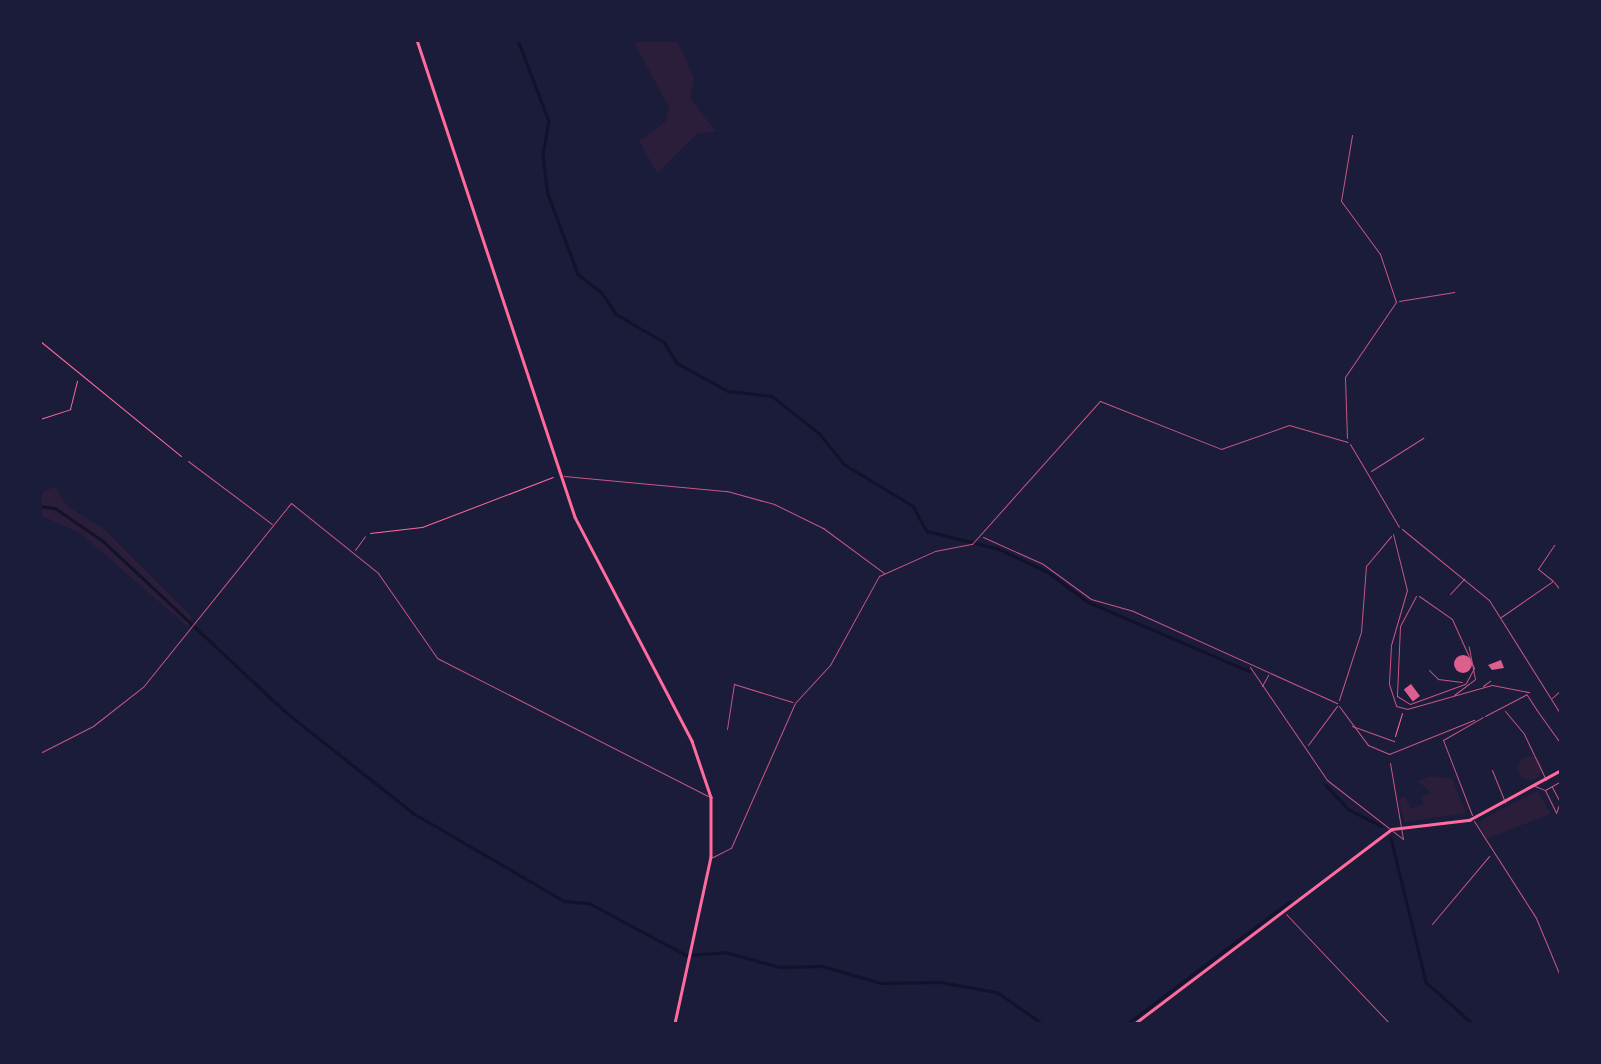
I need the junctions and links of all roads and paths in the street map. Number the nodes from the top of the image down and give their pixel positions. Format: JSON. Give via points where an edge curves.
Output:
{"nodes":[{"id":1,"x":424,"y":40,"type":"edge"},
{"id":2,"x":417,"y":42,"type":"edge"},
{"id":3,"x":1352,"y":135,"type":"dead end"},
{"id":4,"x":1454,"y":292,"type":"dead end"},
{"id":5,"x":1396,"y":302,"type":"junction"},
{"id":6,"x":40,"y":341,"type":"edge"},
{"id":7,"x":80,"y":378,"type":"junction"},
{"id":8,"x":40,"y":418,"type":"edge"},
{"id":9,"x":1423,"y":438,"type":"dead end"},
{"id":10,"x":1348,"y":442,"type":"junction"},
{"id":11,"x":188,"y":460,"type":"joint"},
{"id":12,"x":1368,"y":474,"type":"junction"},
{"id":13,"x":561,"y":475,"type":"junction"},
{"id":14,"x":277,"y":517,"type":"junction"},
{"id":15,"x":269,"y":518,"type":"junction"},
{"id":16,"x":272,"y":524,"type":"junction"},
{"id":17,"x":1399,"y":527,"type":"junction"},
{"id":18,"x":1393,"y":534,"type":"junction"},
{"id":19,"x":364,"y":536,"type":"joint"},
{"id":20,"x":980,"y":536,"type":"junction"},
{"id":21,"x":1554,"y":545,"type":"dead end"},
{"id":22,"x":354,"y":551,"type":"junction"},
{"id":23,"x":884,"y":573,"type":"junction"},
{"id":24,"x":1467,"y":577,"type":"junction"},
{"id":25,"x":1553,"y":581,"type":"junction"},
{"id":26,"x":1407,"y":590,"type":"junction"},
{"id":27,"x":1561,"y":592,"type":"edge"},
{"id":28,"x":1450,"y":594,"type":"dead end"},
{"id":29,"x":1416,"y":596,"type":"junction"},
{"id":30,"x":1500,"y":618,"type":"junction"},
{"id":31,"x":1469,"y":647,"type":"dead end"},
{"id":32,"x":1248,"y":664,"type":"junction"},
{"id":33,"x":1430,"y":670,"type":"dead end"},
{"id":34,"x":1267,"y":672,"type":"junction"},
{"id":35,"x":1258,"y":680,"type":"junction"},
{"id":36,"x":1490,"y":681,"type":"dead end"},
{"id":37,"x":1535,"y":682,"type":"junction"},
{"id":38,"x":1465,"y":684,"type":"junction"},
{"id":39,"x":1262,"y":687,"type":"junction"},
{"id":40,"x":1480,"y":688,"type":"junction"},
{"id":41,"x":1561,"y":690,"type":"edge"},
{"id":42,"x":1528,"y":694,"type":"junction"},
{"id":43,"x":1452,"y":697,"type":"junction"},
{"id":44,"x":1549,"y":700,"type":"junction"},
{"id":45,"x":795,"y":703,"type":"junction"},
{"id":46,"x":1337,"y":703,"type":"junction"},
{"id":47,"x":1504,"y":708,"type":"junction"},
{"id":48,"x":1408,"y":709,"type":"junction"},
{"id":49,"x":1561,"y":716,"type":"edge"},
{"id":50,"x":1483,"y":717,"type":"junction"},
{"id":51,"x":1352,"y":726,"type":"junction"},
{"id":52,"x":728,"y":729,"type":"dead end"},
{"id":53,"x":1394,"y":741,"type":"joint"},
{"id":54,"x":1561,"y":744,"type":"edge"},
{"id":55,"x":1307,"y":748,"type":"junction"},
{"id":56,"x":40,"y":753,"type":"edge"},
{"id":57,"x":1390,"y":763,"type":"dead end"},
{"id":58,"x":1492,"y":770,"type":"dead end"},
{"id":59,"x":1561,"y":770,"type":"edge"},
{"id":60,"x":1546,"y":780,"type":"junction"},
{"id":61,"x":1561,"y":781,"type":"edge"},
{"id":62,"x":1535,"y":786,"type":"junction"},
{"id":63,"x":1552,"y":787,"type":"junction"},
{"id":64,"x":1545,"y":790,"type":"junction"},
{"id":65,"x":711,"y":798,"type":"junction"},
{"id":66,"x":1505,"y":802,"type":"junction"},
{"id":67,"x":1473,"y":819,"type":"junction"},
{"id":68,"x":1402,"y":828,"type":"junction"},
{"id":69,"x":1392,"y":829,"type":"junction"},
{"id":70,"x":1491,"y":853,"type":"junction"},
{"id":71,"x":712,"y":858,"type":"junction"},
{"id":72,"x":1284,"y":912,"type":"junction"},
{"id":73,"x":1432,"y":924,"type":"dead end"},
{"id":74,"x":1561,"y":978,"type":"edge"},
{"id":75,"x":676,"y":1024,"type":"edge"},
{"id":76,"x":1134,"y":1024,"type":"edge"},
{"id":77,"x":1390,"y":1024,"type":"edge"}],
"edges":[{"from":1,"to":2,"type":"street"},
{"from":2,"to":13,"type":"main road"},
{"from":3,"to":5,"type":"street","via":[[1341,200],[1380,254]]},
{"from":4,"to":5,"type":"street","via":[[1422,292]]},
{"from":5,"to":10,"type":"street","via":[[1346,377]]},
{"from":6,"to":7,"type":"path"},
{"from":7,"to":8,"type":"path","via":[[70,408]]},
{"from":7,"to":11,"type":"path"},
{"from":9,"to":12,"type":"street"},
{"from":10,"to":12,"type":"street"},
{"from":10,"to":20,"type":"street","via":[[1290,425],[1221,449],[1102,400],[1068,429]]},
{"from":11,"to":15,"type":"street"},
{"from":12,"to":17,"type":"street"},
{"from":13,"to":19,"type":"path","via":[[422,527]]},
{"from":13,"to":23,"type":"street","via":[[727,491],[774,504],[823,528]]},
{"from":13,"to":65,"type":"main road","via":[[584,539],[692,741]]},
{"from":14,"to":15,"type":"street"},
{"from":14,"to":16,"type":"street"},
{"from":14,"to":22,"type":"street","via":[[294,504]]},
{"from":15,"to":16,"type":"street"},
{"from":16,"to":56,"type":"street","via":[[143,687],[93,726]]},
{"from":17,"to":18,"type":"street"},
{"from":17,"to":24,"type":"street"},
{"from":18,"to":26,"type":"street"},
{"from":18,"to":46,"type":"street","via":[[1366,566],[1361,632]]},
{"from":19,"to":22,"type":"street"},
{"from":20,"to":23,"type":"street"},
{"from":20,"to":32,"type":"street","via":[[1043,564],[1092,599]]},
{"from":21,"to":25,"type":"street","via":[[1538,568]]},
{"from":22,"to":65,"type":"street","via":[[405,608],[437,658]]},
{"from":23,"to":45,"type":"street","via":[[830,665]]},
{"from":24,"to":28,"type":"street"},
{"from":24,"to":30,"type":"street"},
{"from":25,"to":27,"type":"street"},
{"from":25,"to":30,"type":"street"},
{"from":26,"to":29,"type":"street"},
{"from":26,"to":48,"type":"street","via":[[1388,673],[1392,700]]},
{"from":29,"to":38,"type":"street","via":[[1433,600],[1452,618],[1474,668]]},
{"from":29,"to":38,"type":"street","via":[[1400,626],[1396,696],[1410,704]]},
{"from":30,"to":37,"type":"street"},
{"from":31,"to":43,"type":"street","via":[[1479,669]]},
{"from":32,"to":34,"type":"street"},
{"from":32,"to":35,"type":"street"},
{"from":33,"to":38,"type":"street","via":[[1438,679]]},
{"from":34,"to":35,"type":"street"},
{"from":34,"to":39,"type":"street"},
{"from":34,"to":46,"type":"street"},
{"from":35,"to":39,"type":"street"},
{"from":36,"to":40,"type":"street"},
{"from":37,"to":42,"type":"street"},
{"from":37,"to":44,"type":"street"},
{"from":39,"to":55,"type":"street"},
{"from":40,"to":42,"type":"street"},
{"from":40,"to":43,"type":"street"},
{"from":41,"to":44,"type":"street"},
{"from":42,"to":47,"type":"street"},
{"from":42,"to":54,"type":"street"},
{"from":43,"to":48,"type":"street"},
{"from":44,"to":49,"type":"street"},
{"from":45,"to":52,"type":"street","via":[[734,684]]},
{"from":45,"to":71,"type":"street","via":[[740,834]]},
{"from":46,"to":51,"type":"street"},
{"from":46,"to":55,"type":"street"},
{"from":47,"to":50,"type":"street"},
{"from":47,"to":60,"type":"street"},
{"from":48,"to":53,"type":"path"},
{"from":50,"to":51,"type":"street","via":[[1391,754],[1368,745]]},
{"from":50,"to":67,"type":"street","via":[[1443,740]]},
{"from":51,"to":53,"type":"street"},
{"from":55,"to":69,"type":"street","via":[[1347,801]]},
{"from":57,"to":68,"type":"street"},
{"from":58,"to":66,"type":"street"},
{"from":59,"to":60,"type":"main road"},
{"from":60,"to":62,"type":"main road"},
{"from":61,"to":63,"type":"street"},
{"from":62,"to":64,"type":"street"},
{"from":62,"to":66,"type":"main road"},
{"from":63,"to":64,"type":"street"},
{"from":63,"to":64,"type":"street","via":[[1560,802],[1556,814]]},
{"from":65,"to":71,"type":"main road"},
{"from":66,"to":67,"type":"main road"},
{"from":67,"to":68,"type":"main road"},
{"from":67,"to":70,"type":"street"},
{"from":68,"to":69,"type":"main road"},
{"from":68,"to":69,"type":"street","via":[[1397,839]]},
{"from":69,"to":72,"type":"main road"},
{"from":70,"to":73,"type":"street"},
{"from":70,"to":74,"type":"street","via":[[1536,918]]},
{"from":71,"to":75,"type":"main road"},
{"from":72,"to":76,"type":"main road"},
{"from":72,"to":77,"type":"street"}]}
